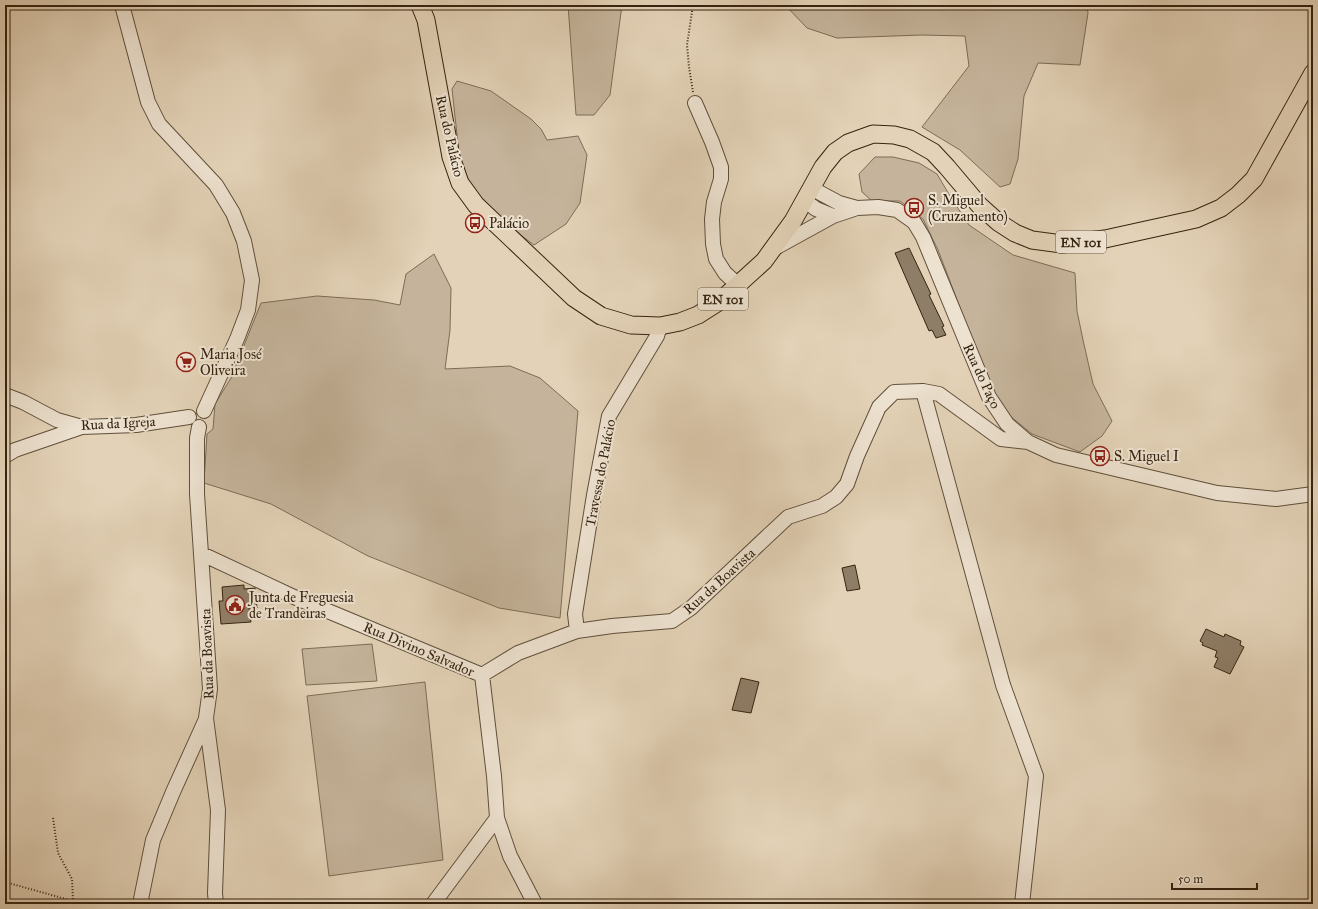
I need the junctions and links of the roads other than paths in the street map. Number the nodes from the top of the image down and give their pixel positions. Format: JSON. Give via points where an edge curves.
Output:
{"nodes":[{"id":1,"x":122,"y":5,"type":"edge"},
{"id":2,"x":420,"y":5,"type":"edge"},
{"id":3,"x":1313,"y":73,"type":"edge"},
{"id":4,"x":695,"y":103,"type":"road end"},
{"id":5,"x":808,"y":194,"type":"junction"},
{"id":6,"x":857,"y":208,"type":"junction"},
{"id":7,"x":833,"y":216,"type":"junction"},
{"id":8,"x":773,"y":249,"type":"junction"},
{"id":9,"x":738,"y":285,"type":"junction"},
{"id":10,"x":660,"y":326,"type":"junction"},
{"id":11,"x":923,"y":391,"type":"junction"},
{"id":12,"x":5,"y":395,"type":"edge"},
{"id":13,"x":204,"y":411,"type":"junction"},
{"id":14,"x":189,"y":417,"type":"junction"},
{"id":15,"x":82,"y":427,"type":"junction"},
{"id":16,"x":199,"y":427,"type":"junction"},
{"id":17,"x":1028,"y":442,"type":"junction"},
{"id":18,"x":5,"y":456,"type":"edge"},
{"id":19,"x":1313,"y":494,"type":"edge"},
{"id":20,"x":202,"y":554,"type":"junction"},
{"id":21,"x":577,"y":632,"type":"junction"},
{"id":22,"x":482,"y":675,"type":"junction"},
{"id":23,"x":206,"y":718,"type":"junction"},
{"id":24,"x":498,"y":818,"type":"junction"},
{"id":25,"x":140,"y":904,"type":"edge"},
{"id":26,"x":216,"y":904,"type":"edge"},
{"id":27,"x":433,"y":904,"type":"edge"},
{"id":28,"x":535,"y":904,"type":"edge"},
{"id":29,"x":1022,"y":904,"type":"edge"}],
"edges":[{"from":1,"to":13,"type":"street","via":[[148,102],[159,124],[216,185],[233,212],[247,254],[252,280],[248,310],[238,339]]},
{"from":2,"to":10,"type":"main road","name":"Rua do Palácio","number":"EN 101","via":[[426,20],[452,157],[460,183],[476,205],[574,298],[601,316],[631,325]]},
{"from":3,"to":5,"type":"main road","number":"EN 101","via":[[1254,179],[1221,208],[1196,219],[1105,239],[1062,244],[1032,240],[1015,233],[993,218],[933,152],[910,139],[894,135],[873,134],[848,143],[835,152],[823,167]]},
{"from":4,"to":9,"type":"street","via":[[721,167],[721,180],[712,219],[716,258],[725,273]]},
{"from":5,"to":6,"type":"street","name":"Rua do Paço"},
{"from":5,"to":7,"type":"street","via":[[816,209]]},
{"from":5,"to":8,"type":"main road","number":"EN 101"},
{"from":6,"to":7,"type":"street"},
{"from":6,"to":17,"type":"street","name":"Rua do Paço","via":[[878,207],[897,210],[914,222],[923,238],[988,397],[1007,424]]},
{"from":7,"to":8,"type":"street"},
{"from":8,"to":9,"type":"main road","number":"EN 101"},
{"from":9,"to":10,"type":"main road","number":"EN 101","via":[[698,315]]},
{"from":10,"to":21,"type":"street","name":"Travessa do Palácio","via":[[657,336],[609,416],[575,614]]},
{"from":11,"to":17,"type":"street","name":"Rua da Boavista","via":[[939,394],[1001,439]]},
{"from":11,"to":21,"type":"street","name":"Rua da Boavista","via":[[894,392],[879,407],[847,484],[836,498],[822,506],[788,517],[691,608],[672,621]]},
{"from":11,"to":29,"type":"street","via":[[1003,685],[1036,776]]},
{"from":12,"to":15,"type":"street","name":"Rua da Igreja","via":[[57,420]]},
{"from":13,"to":14,"type":"street","via":[[195,409]]},
{"from":13,"to":16,"type":"street","via":[[207,420]]},
{"from":14,"to":15,"type":"street","name":"Rua da Igreja","via":[[136,424]]},
{"from":14,"to":16,"type":"street","via":[[193,426]]},
{"from":15,"to":18,"type":"street"},
{"from":16,"to":20,"type":"street","name":"Rua da Boavista","via":[[197,494]]},
{"from":17,"to":19,"type":"street","name":"Rua do Paço","via":[[1056,455],[1217,494],[1276,499]]},
{"from":20,"to":22,"type":"street","name":"Rua Divino Salvador","via":[[294,597]]},
{"from":20,"to":23,"type":"street","name":"Rua da Boavista","via":[[210,689]]},
{"from":21,"to":22,"type":"street","name":"Rua da Boavista","via":[[518,653]]},
{"from":22,"to":24,"type":"street"},
{"from":23,"to":25,"type":"street","via":[[153,840]]},
{"from":23,"to":26,"type":"street","name":"Rua da Boavista","via":[[218,810]]},
{"from":24,"to":27,"type":"street"},
{"from":24,"to":28,"type":"street","via":[[510,856]]}]}
